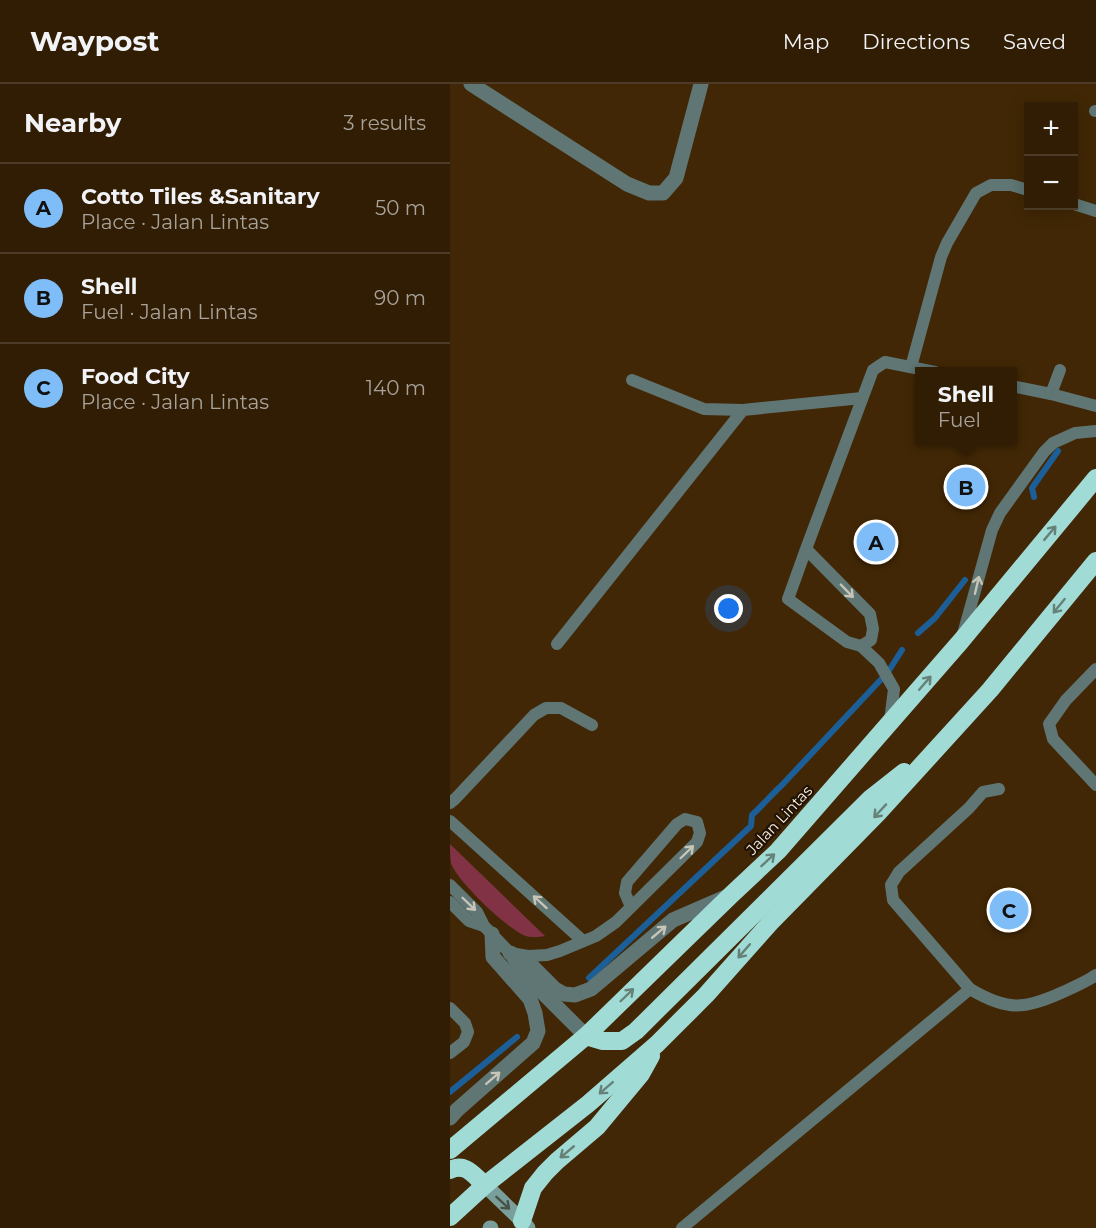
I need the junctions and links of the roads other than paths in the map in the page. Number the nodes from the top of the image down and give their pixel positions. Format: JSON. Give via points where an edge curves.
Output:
{"nodes":[{"id":1,"x":471,"y":84,"type":"edge"},
{"id":2,"x":701,"y":84,"type":"edge"},
{"id":3,"x":1024,"y":189,"type":"edge"},
{"id":4,"x":1078,"y":205,"type":"edge"},
{"id":5,"x":1096,"y":211,"type":"edge"},
{"id":6,"x":911,"y":367,"type":"junction"},
{"id":7,"x":915,"y":368,"type":"edge"},
{"id":8,"x":1060,"y":370,"type":"dead end"},
{"id":9,"x":632,"y":380,"type":"dead end"},
{"id":10,"x":1017,"y":388,"type":"edge"},
{"id":11,"x":1051,"y":394,"type":"junction"},
{"id":12,"x":862,"y":398,"type":"junction"},
{"id":13,"x":1095,"y":402,"type":"edge"},
{"id":14,"x":743,"y":410,"type":"junction"},
{"id":15,"x":1096,"y":431,"type":"edge"},
{"id":16,"x":1096,"y":478,"type":"edge"},
{"id":17,"x":806,"y":549,"type":"junction"},
{"id":18,"x":1096,"y":561,"type":"edge"},
{"id":19,"x":961,"y":641,"type":"junction"},
{"id":20,"x":557,"y":644,"type":"dead end"},
{"id":21,"x":861,"y":646,"type":"junction"},
{"id":22,"x":1096,"y":669,"type":"edge"},
{"id":23,"x":890,"y":722,"type":"junction"},
{"id":24,"x":592,"y":725,"type":"dead end"},
{"id":25,"x":942,"y":742,"type":"junction"},
{"id":26,"x":1096,"y":785,"type":"edge"},
{"id":27,"x":999,"y":789,"type":"dead end"},
{"id":28,"x":452,"y":804,"type":"edge"},
{"id":29,"x":450,"y":820,"type":"edge"},
{"id":30,"x":450,"y":885,"type":"edge"},
{"id":31,"x":730,"y":896,"type":"junction"},
{"id":32,"x":450,"y":902,"type":"edge"},
{"id":33,"x":631,"y":907,"type":"junction"},
{"id":34,"x":488,"y":930,"type":"junction"},
{"id":35,"x":583,"y":941,"type":"junction"},
{"id":36,"x":510,"y":953,"type":"junction"},
{"id":37,"x":1096,"y":975,"type":"edge"},
{"id":38,"x":970,"y":989,"type":"junction"},
{"id":39,"x":450,"y":1008,"type":"edge"},
{"id":40,"x":586,"y":1036,"type":"junction"},
{"id":41,"x":657,"y":1044,"type":"junction"},
{"id":42,"x":450,"y":1053,"type":"edge"},
{"id":43,"x":450,"y":1118,"type":"edge"},
{"id":44,"x":450,"y":1150,"type":"edge"},
{"id":45,"x":450,"y":1170,"type":"edge"},
{"id":46,"x":485,"y":1185,"type":"junction"},
{"id":47,"x":450,"y":1217,"type":"edge"},
{"id":48,"x":525,"y":1224,"type":"edge"},
{"id":49,"x":682,"y":1228,"type":"edge"}],
"edges":[{"from":1,"to":2,"type":"street","via":[[627,184],[649,193],[663,193],[676,177]]},
{"from":3,"to":6,"type":"lane","via":[[991,185],[976,194],[941,257]]},
{"from":4,"to":5,"type":"lane"},
{"from":6,"to":7,"type":"lane"},
{"from":6,"to":12,"type":"lane","via":[[879,365],[873,370]]},
{"from":8,"to":11,"type":"lane"},
{"from":9,"to":14,"type":"lane","via":[[704,409]]},
{"from":10,"to":11,"type":"lane"},
{"from":11,"to":13,"type":"lane"},
{"from":12,"to":14,"type":"lane"},
{"from":12,"to":17,"type":"lane"},
{"from":14,"to":20,"type":"lane"},
{"from":19,"to":15,"type":"lane","one_way":true,"via":[[1000,513],[1053,443],[1075,433]]},
{"from":19,"to":16,"type":"highway","name":"Jalan Lintas","one_way":true},
{"from":17,"to":21,"type":"lane","one_way":true,"via":[[870,614],[870,640]]},
{"from":17,"to":21,"type":"lane","via":[[788,599],[847,642]]},
{"from":18,"to":25,"type":"highway","one_way":true},
{"from":23,"to":19,"type":"highway","name":"Jalan Lintas","one_way":true},
{"from":21,"to":23,"type":"lane","via":[[882,668],[894,690]]},
{"from":22,"to":26,"type":"lane","via":[[1066,700],[1050,724],[1053,739]]},
{"from":31,"to":23,"type":"highway","name":"Jalan Lintas","one_way":true,"via":[[778,851]]},
{"from":24,"to":28,"type":"lane","via":[[561,708],[546,708],[534,715]]},
{"from":25,"to":40,"type":"highway","via":[[871,798],[636,1031],[622,1041]]},
{"from":25,"to":41,"type":"highway","one_way":true},
{"from":27,"to":38,"type":"lane","via":[[983,792],[899,872],[891,885],[893,900]]},
{"from":35,"to":29,"type":"lane","one_way":true},
{"from":30,"to":34,"type":"lane","one_way":true,"via":[[477,912]]},
{"from":36,"to":31,"type":"street","one_way":true,"via":[[529,963],[555,988],[575,995],[591,989],[673,920]]},
{"from":40,"to":31,"type":"highway","name":"Jalan Lintas","one_way":true},
{"from":32,"to":34,"type":"lane","via":[[469,921]]},
{"from":33,"to":33,"type":"lane","one_way":true,"via":[[697,843],[698,822],[685,819],[677,824],[627,882],[625,893]]},
{"from":33,"to":35,"type":"lane","via":[[616,922]]},
{"from":34,"to":36,"type":"lane"},
{"from":43,"to":34,"type":"street","one_way":true,"via":[[532,1043],[538,1031],[530,999],[493,957]]},
{"from":35,"to":36,"type":"lane","via":[[547,955]]},
{"from":36,"to":40,"type":"street","via":[[526,976]]},
{"from":37,"to":38,"type":"lane","via":[[1051,998],[1025,1006],[986,998]]},
{"from":38,"to":49,"type":"lane"},
{"from":39,"to":42,"type":"lane","via":[[468,1032]]},
{"from":40,"to":44,"type":"highway","name":"Jalan Lintas"},
{"from":41,"to":46,"type":"highway","one_way":true},
{"from":41,"to":48,"type":"highway","one_way":true,"via":[[627,1092],[533,1188]]},
{"from":45,"to":46,"type":"highway","via":[[466,1169]]},
{"from":46,"to":47,"type":"highway"},
{"from":46,"to":48,"type":"street","one_way":true}]}
